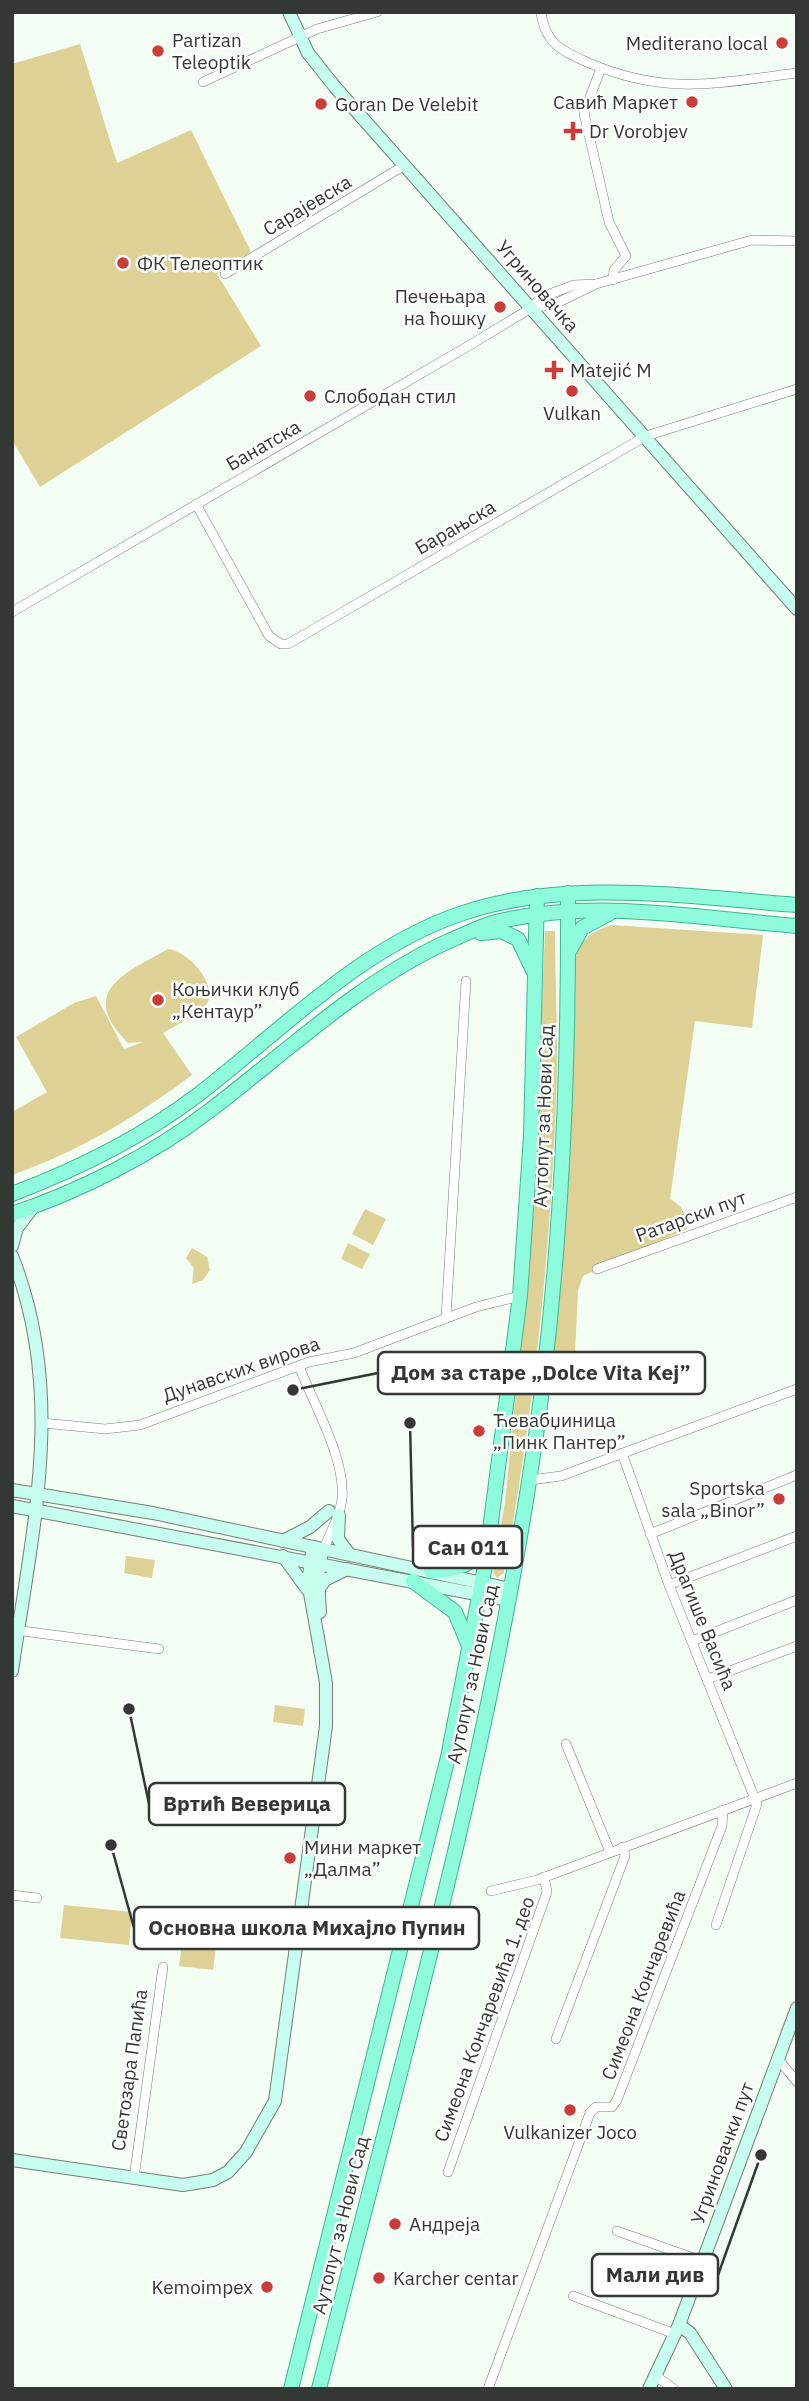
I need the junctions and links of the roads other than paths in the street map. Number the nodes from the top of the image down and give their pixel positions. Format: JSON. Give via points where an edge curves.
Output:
{"nodes":[{"id":1,"x":289,"y":12,"type":"edge"},
{"id":2,"x":377,"y":12,"type":"edge"},
{"id":3,"x":541,"y":12,"type":"edge"},
{"id":4,"x":299,"y":37,"type":"junction"},
{"id":5,"x":601,"y":68,"type":"junction"},
{"id":6,"x":797,"y":72,"type":"edge"},
{"id":7,"x":203,"y":82,"type":"dead end"},
{"id":8,"x":405,"y":164,"type":"junction"},
{"id":9,"x":797,"y":241,"type":"edge"},
{"id":10,"x":225,"y":274,"type":"dead end"},
{"id":11,"x":613,"y":280,"type":"junction"},
{"id":12,"x":531,"y":308,"type":"junction"},
{"id":13,"x":797,"y":389,"type":"edge"},
{"id":14,"x":646,"y":436,"type":"junction"},
{"id":15,"x":196,"y":504,"type":"junction"},
{"id":16,"x":797,"y":609,"type":"edge"},
{"id":17,"x":12,"y":612,"type":"edge"},
{"id":18,"x":568,"y":893,"type":"junction"},
{"id":19,"x":537,"y":896,"type":"junction"},
{"id":20,"x":797,"y":905,"type":"edge"},
{"id":21,"x":568,"y":911,"type":"junction"},
{"id":22,"x":611,"y":912,"type":"junction"},
{"id":23,"x":537,"y":914,"type":"junction"},
{"id":24,"x":797,"y":926,"type":"edge"},
{"id":25,"x":454,"y":939,"type":"junction"},
{"id":26,"x":568,"y":960,"type":"junction"},
{"id":27,"x":466,"y":981,"type":"dead end"},
{"id":28,"x":536,"y":981,"type":"junction"},
{"id":29,"x":12,"y":1194,"type":"edge"},
{"id":30,"x":797,"y":1197,"type":"edge"},
{"id":31,"x":33,"y":1207,"type":"junction"},
{"id":32,"x":12,"y":1214,"type":"edge"},
{"id":33,"x":12,"y":1246,"type":"edge"},
{"id":34,"x":12,"y":1256,"type":"edge"},
{"id":35,"x":597,"y":1269,"type":"dead end"},
{"id":36,"x":520,"y":1296,"type":"junction"},
{"id":37,"x":446,"y":1318,"type":"junction"},
{"id":38,"x":299,"y":1366,"type":"junction"},
{"id":39,"x":797,"y":1389,"type":"edge"},
{"id":40,"x":43,"y":1423,"type":"junction"},
{"id":41,"x":622,"y":1454,"type":"junction"},
{"id":42,"x":797,"y":1475,"type":"edge"},
{"id":43,"x":530,"y":1480,"type":"junction"},
{"id":44,"x":12,"y":1490,"type":"edge"},
{"id":45,"x":37,"y":1494,"type":"junction"},
{"id":46,"x":12,"y":1506,"type":"edge"},
{"id":47,"x":35,"y":1510,"type":"junction"},
{"id":48,"x":334,"y":1513,"type":"junction"},
{"id":49,"x":492,"y":1521,"type":"junction"},
{"id":50,"x":650,"y":1534,"type":"junction"},
{"id":51,"x":797,"y":1536,"type":"edge"},
{"id":52,"x":283,"y":1541,"type":"junction"},
{"id":53,"x":318,"y":1548,"type":"junction"},
{"id":54,"x":349,"y":1554,"type":"junction"},
{"id":55,"x":283,"y":1556,"type":"junction"},
{"id":56,"x":314,"y":1563,"type":"junction"},
{"id":57,"x":347,"y":1569,"type":"junction"},
{"id":58,"x":430,"y":1571,"type":"junction"},
{"id":59,"x":413,"y":1581,"type":"junction"},
{"id":60,"x":669,"y":1585,"type":"junction"},
{"id":61,"x":481,"y":1590,"type":"junction"},
{"id":62,"x":313,"y":1591,"type":"junction"},
{"id":63,"x":509,"y":1595,"type":"junction"},
{"id":64,"x":797,"y":1600,"type":"edge"},
{"id":65,"x":15,"y":1630,"type":"edge"},
{"id":66,"x":692,"y":1641,"type":"junction"},
{"id":67,"x":797,"y":1646,"type":"edge"},
{"id":68,"x":159,"y":1649,"type":"dead end"},
{"id":69,"x":470,"y":1651,"type":"junction"},
{"id":70,"x":12,"y":1671,"type":"edge"},
{"id":71,"x":708,"y":1679,"type":"junction"},
{"id":72,"x":566,"y":1744,"type":"dead end"},
{"id":73,"x":797,"y":1783,"type":"edge"},
{"id":74,"x":756,"y":1798,"type":"junction"},
{"id":75,"x":723,"y":1810,"type":"junction"},
{"id":76,"x":623,"y":1847,"type":"junction"},
{"id":77,"x":610,"y":1852,"type":"junction"},
{"id":78,"x":544,"y":1877,"type":"junction"},
{"id":79,"x":491,"y":1891,"type":"dead end"},
{"id":80,"x":12,"y":1895,"type":"edge"},
{"id":81,"x":37,"y":1898,"type":"dead end"},
{"id":82,"x":716,"y":1924,"type":"dead end"},
{"id":83,"x":163,"y":1967,"type":"dead end"},
{"id":84,"x":797,"y":2008,"type":"edge"},
{"id":85,"x":556,"y":2039,"type":"dead end"},
{"id":86,"x":778,"y":2059,"type":"junction"},
{"id":87,"x":797,"y":2082,"type":"edge"},
{"id":88,"x":12,"y":2160,"type":"edge"},
{"id":89,"x":448,"y":2172,"type":"dead end"},
{"id":90,"x":134,"y":2178,"type":"junction"},
{"id":91,"x":617,"y":2231,"type":"dead end"},
{"id":92,"x":702,"y":2262,"type":"junction"},
{"id":93,"x":573,"y":2296,"type":"dead end"},
{"id":94,"x":677,"y":2330,"type":"junction"},
{"id":95,"x":656,"y":2376,"type":"junction"},
{"id":96,"x":291,"y":2389,"type":"edge"},
{"id":97,"x":319,"y":2389,"type":"edge"},
{"id":98,"x":488,"y":2389,"type":"edge"},
{"id":99,"x":649,"y":2389,"type":"edge"},
{"id":100,"x":674,"y":2389,"type":"edge"},
{"id":101,"x":726,"y":2389,"type":"edge"}],
"edges":[{"from":1,"to":4,"type":"main road","name":"Угриновачка"},
{"from":2,"to":4,"type":"street"},
{"from":3,"to":5,"type":"street","via":[[544,30],[553,44]]},
{"from":4,"to":7,"type":"street"},
{"from":4,"to":8,"type":"main road","name":"Угриновачка","via":[[330,82]]},
{"from":5,"to":6,"type":"street","via":[[667,86]]},
{"from":5,"to":11,"type":"street","via":[[584,107],[609,222],[626,256],[614,270]]},
{"from":8,"to":10,"type":"street","name":"Сарајевска"},
{"from":8,"to":12,"type":"main road","name":"Угриновачка"},
{"from":9,"to":11,"type":"street","name":"Банатска","via":[[752,240]]},
{"from":11,"to":12,"type":"street","name":"Банатска","via":[[555,304]]},
{"from":12,"to":14,"type":"main road","name":"Угриновачка"},
{"from":12,"to":15,"type":"street","name":"Банатска"},
{"from":13,"to":14,"type":"street","name":"Барањска"},
{"from":14,"to":15,"type":"street","name":"Барањска","via":[[288,644],[272,639],[263,626]]},
{"from":14,"to":16,"type":"main road","name":"Угриновачка"},
{"from":15,"to":17,"type":"street","name":"Банатска"},
{"from":18,"to":19,"type":"main road"},
{"from":18,"to":20,"type":"main road"},
{"from":18,"to":21,"type":"main road","name":"Аутопут за Нови Сад"},
{"from":19,"to":23,"type":"main road","name":"Аутопут за Нови Сад"},
{"from":19,"to":29,"type":"main road","via":[[461,913],[394,944],[151,1126],[95,1158]]},
{"from":21,"to":22,"type":"main road"},
{"from":21,"to":23,"type":"main road"},
{"from":21,"to":26,"type":"main road","name":"Аутопут за Нови Сад"},
{"from":22,"to":24,"type":"main road"},
{"from":22,"to":26,"type":"main road","via":[[582,928]]},
{"from":23,"to":25,"type":"main road","via":[[492,923]]},
{"from":23,"to":28,"type":"main road","name":"Аутопут за Нови Сад"},
{"from":25,"to":28,"type":"main road","via":[[494,931],[513,935],[526,949]]},
{"from":25,"to":31,"type":"main road","via":[[381,977],[206,1114],[112,1171]]},
{"from":26,"to":43,"type":"main road","name":"Аутопут за Нови Сад","via":[[556,1248]]},
{"from":27,"to":37,"type":"street"},
{"from":28,"to":36,"type":"main road","name":"Аутопут за Нови Сад"},
{"from":30,"to":35,"type":"street","name":"Ратарски пут"},
{"from":31,"to":32,"type":"main road"},
{"from":31,"to":33,"type":"main road","via":[[18,1226]]},
{"from":34,"to":40,"type":"main road","via":[[37,1341]]},
{"from":36,"to":37,"type":"street","name":"Дунавских вирова"},
{"from":36,"to":49,"type":"main road","name":"Аутопут за Нови Сад"},
{"from":37,"to":38,"type":"street","name":"Дунавских вирова","via":[[363,1350]]},
{"from":38,"to":40,"type":"street","name":"Дунавских вирова","via":[[130,1427]]},
{"from":38,"to":48,"type":"street","via":[[334,1452],[343,1495]]},
{"from":39,"to":41,"type":"street"},
{"from":40,"to":45,"type":"main road"},
{"from":41,"to":43,"type":"street","via":[[561,1476]]},
{"from":41,"to":50,"type":"street","name":"Драгише Васића"},
{"from":42,"to":50,"type":"street"},
{"from":43,"to":63,"type":"main road","name":"Аутопут за Нови Сад"},
{"from":44,"to":45,"type":"main road"},
{"from":45,"to":47,"type":"main road"},
{"from":45,"to":52,"type":"main road"},
{"from":46,"to":47,"type":"main road"},
{"from":47,"to":55,"type":"main road"},
{"from":47,"to":65,"type":"main road"},
{"from":48,"to":52,"type":"main road"},
{"from":48,"to":53,"type":"street"},
{"from":48,"to":54,"type":"main road","via":[[338,1539]]},
{"from":49,"to":58,"type":"main road","via":[[484,1545],[470,1563]]},
{"from":49,"to":61,"type":"main road","name":"Аутопут за Нови Сад"},
{"from":50,"to":60,"type":"street","name":"Драгише Васића"},
{"from":51,"to":60,"type":"street"},
{"from":52,"to":53,"type":"main road"},
{"from":53,"to":54,"type":"main road"},
{"from":53,"to":56,"type":"main road","name":"Светозара Папића"},
{"from":54,"to":58,"type":"main road"},
{"from":55,"to":56,"type":"main road"},
{"from":55,"to":62,"type":"main road"},
{"from":56,"to":57,"type":"main road"},
{"from":56,"to":62,"type":"main road","name":"Светозара Папића"},
{"from":57,"to":59,"type":"main road"},
{"from":57,"to":62,"type":"main road"},
{"from":58,"to":61,"type":"main road"},
{"from":59,"to":61,"type":"main road"},
{"from":59,"to":69,"type":"main road","via":[[456,1612]]},
{"from":60,"to":66,"type":"street","name":"Драгише Васића"},
{"from":61,"to":63,"type":"main road"},
{"from":61,"to":69,"type":"main road","name":"Аутопут за Нови Сад"},
{"from":62,"to":90,"type":"main road","name":"Светозара Папића","via":[[327,1693],[326,1726],[275,2101],[246,2152],[219,2177],[183,2185]]},
{"from":63,"to":97,"type":"main road","name":"Аутопут за Нови Сад","via":[[443,1895]]},
{"from":64,"to":66,"type":"street"},
{"from":65,"to":68,"type":"street"},
{"from":65,"to":70,"type":"main road"},
{"from":66,"to":71,"type":"street","name":"Драгише Васића"},
{"from":67,"to":71,"type":"street"},
{"from":69,"to":96,"type":"main road","name":"Аутопут за Нови Сад"},
{"from":71,"to":74,"type":"street","name":"Драгише Васића"},
{"from":72,"to":77,"type":"street"},
{"from":73,"to":74,"type":"street"},
{"from":74,"to":75,"type":"street"},
{"from":74,"to":82,"type":"street","via":[[757,1807]]},
{"from":75,"to":76,"type":"street"},
{"from":75,"to":98,"type":"street","name":"Симеона Кончаревића","via":[[723,1826],[617,2100],[590,2113]]},
{"from":76,"to":77,"type":"street"},
{"from":76,"to":85,"type":"street","via":[[625,1856]]},
{"from":77,"to":78,"type":"street"},
{"from":78,"to":79,"type":"street"},
{"from":78,"to":89,"type":"street","name":"Симеона Кончаревића 1. део","via":[[547,1892]]},
{"from":80,"to":81,"type":"street"},
{"from":83,"to":90,"type":"street","name":"Светозара Папића"},
{"from":84,"to":86,"type":"main road","name":"Угриновачки пут"},
{"from":86,"to":87,"type":"street"},
{"from":86,"to":92,"type":"main road","name":"Угриновачки пут"},
{"from":88,"to":90,"type":"main road","name":"Светозара Папића"},
{"from":91,"to":92,"type":"street"},
{"from":92,"to":94,"type":"main road","name":"Угриновачки пут"},
{"from":93,"to":94,"type":"street"},
{"from":94,"to":95,"type":"main road","name":"Угриновачки пут"},
{"from":94,"to":101,"type":"main road","via":[[690,2333]]},
{"from":95,"to":99,"type":"main road","name":"Угриновачки пут"},
{"from":95,"to":100,"type":"street"}]}
